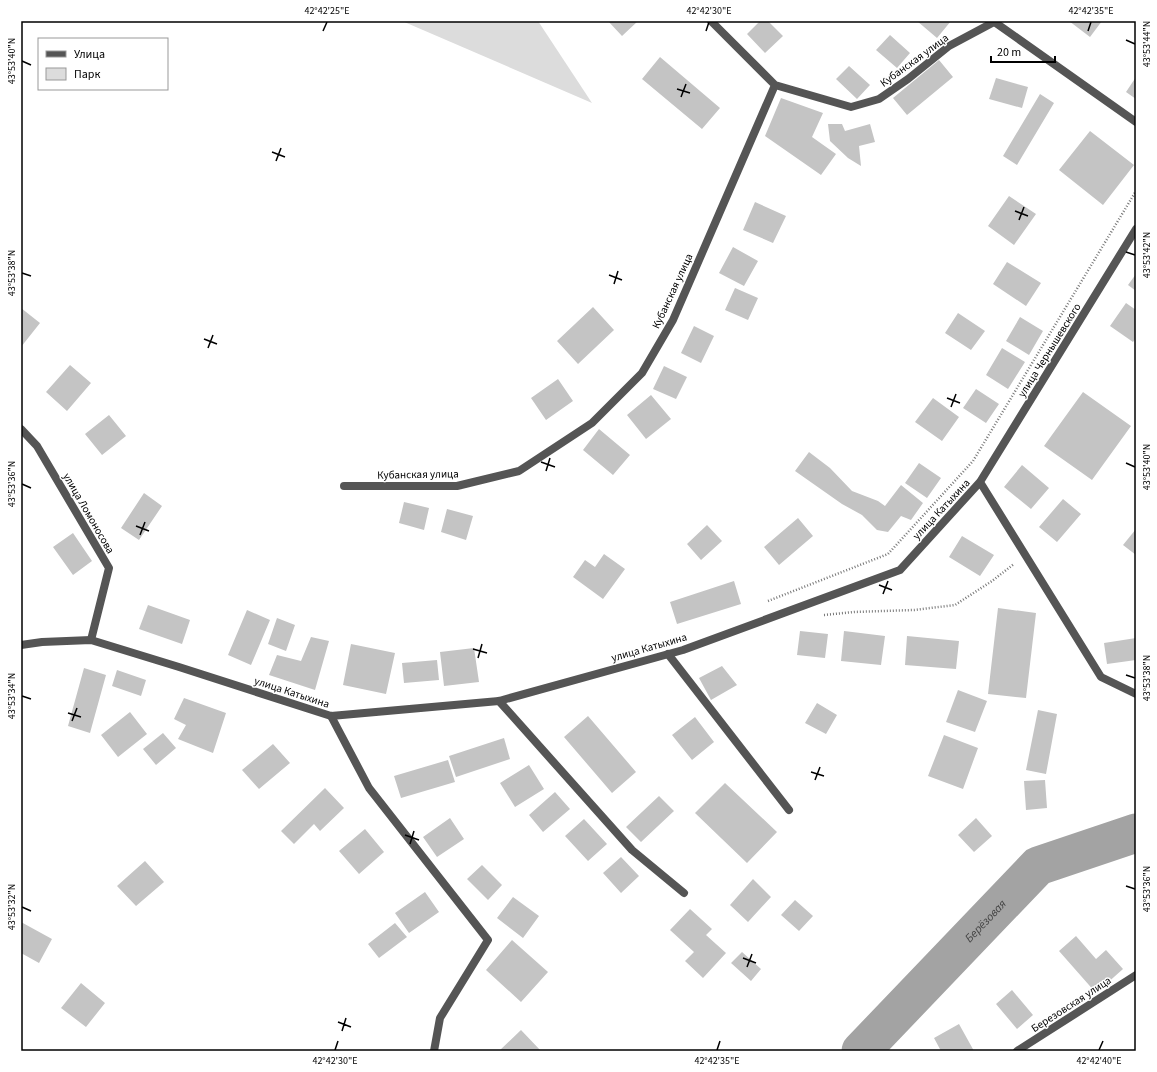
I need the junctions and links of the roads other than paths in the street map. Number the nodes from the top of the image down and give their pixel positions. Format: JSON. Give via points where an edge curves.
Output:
{"nodes":[{"id":1,"x":711,"y":21,"type":"edge"},
{"id":2,"x":994,"y":21,"type":"edge"},
{"id":3,"x":775,"y":85,"type":"junction"},
{"id":4,"x":1136,"y":122,"type":"edge"},
{"id":5,"x":1136,"y":229,"type":"edge"},
{"id":6,"x":21,"y":429,"type":"edge"},
{"id":7,"x":980,"y":482,"type":"junction"},
{"id":8,"x":344,"y":486,"type":"dead end"},
{"id":9,"x":91,"y":640,"type":"junction"},
{"id":10,"x":21,"y":646,"type":"edge"},
{"id":11,"x":668,"y":654,"type":"junction"},
{"id":12,"x":1136,"y":694,"type":"edge"},
{"id":13,"x":500,"y":701,"type":"junction"},
{"id":14,"x":331,"y":716,"type":"junction"},
{"id":15,"x":789,"y":810,"type":"dead end"},
{"id":16,"x":684,"y":893,"type":"dead end"},
{"id":17,"x":1136,"y":975,"type":"edge"},
{"id":18,"x":434,"y":1051,"type":"edge"},
{"id":19,"x":1017,"y":1051,"type":"edge"}],
"edges":[{"from":1,"to":3,"type":"street","name":"Кубанская улица"},
{"from":2,"to":3,"type":"street","name":"Кубанская улица","via":[[949,46],[880,99],[851,107]]},
{"from":2,"to":4,"type":"street"},
{"from":3,"to":8,"type":"street","name":"Кубанская улица","via":[[673,320],[642,373],[592,423],[519,472],[457,486]]},
{"from":5,"to":7,"type":"street","name":"улица Чернышевского"},
{"from":6,"to":9,"type":"street","name":"улица Ломоносова","via":[[37,446],[108,568]]},
{"from":7,"to":11,"type":"street","name":"улица Катыхина","via":[[900,570]]},
{"from":7,"to":12,"type":"street","name":"улица Катыхина","via":[[1101,677]]},
{"from":9,"to":10,"type":"street","name":"улица Катыхина","via":[[42,642]]},
{"from":9,"to":14,"type":"street","name":"улица Катыхина"},
{"from":11,"to":13,"type":"street","name":"улица Катыхина"},
{"from":11,"to":15,"type":"street"},
{"from":13,"to":14,"type":"street","name":"улица Катыхина"},
{"from":13,"to":16,"type":"street","via":[[632,850]]},
{"from":14,"to":18,"type":"street","via":[[369,788],[488,940],[440,1018]]},
{"from":17,"to":19,"type":"street","name":"Березовская улица"}]}
